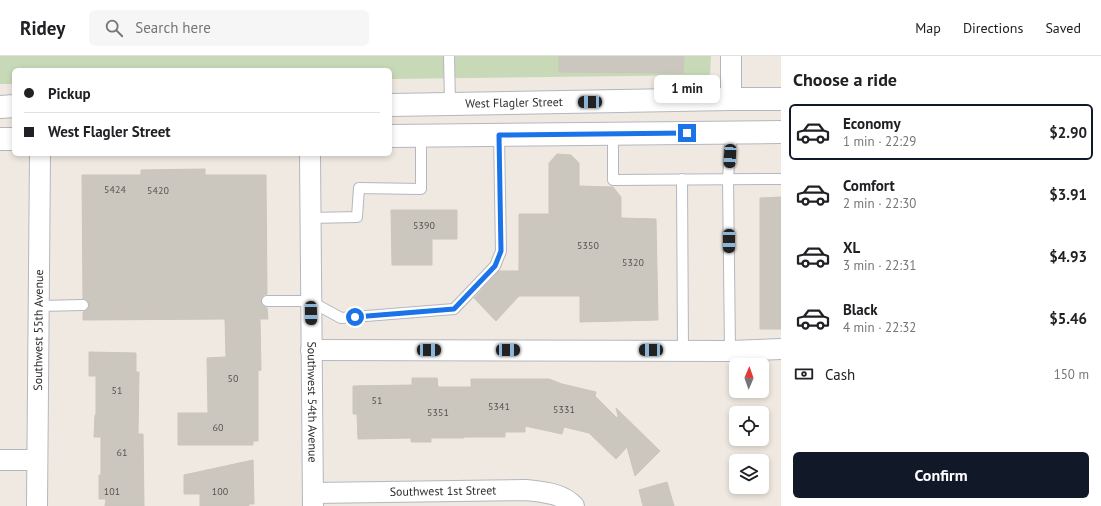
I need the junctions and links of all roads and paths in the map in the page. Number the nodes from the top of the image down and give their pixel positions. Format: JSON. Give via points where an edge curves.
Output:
{"nodes":[{"id":1,"x":449,"y":56,"type":"edge"},
{"id":2,"x":731,"y":56,"type":"edge"},
{"id":3,"x":731,"y":99,"type":"junction"},
{"id":4,"x":781,"y":99,"type":"edge"},
{"id":5,"x":781,"y":103,"type":"edge"},
{"id":6,"x":450,"y":104,"type":"junction"},
{"id":7,"x":392,"y":105,"type":"edge"},
{"id":8,"x":12,"y":106,"type":"edge"},
{"id":9,"x":0,"y":107,"type":"edge"},
{"id":10,"x":733,"y":132,"type":"junction"},
{"id":11,"x":781,"y":132,"type":"edge"},
{"id":12,"x":656,"y":133,"type":"junction"},
{"id":13,"x":613,"y":134,"type":"junction"},
{"id":14,"x":499,"y":135,"type":"junction"},
{"id":15,"x":392,"y":136,"type":"edge"},
{"id":16,"x":421,"y":136,"type":"junction"},
{"id":17,"x":450,"y":136,"type":"junction"},
{"id":18,"x":0,"y":139,"type":"edge"},
{"id":19,"x":12,"y":139,"type":"edge"},
{"id":20,"x":40,"y":156,"type":"edge"},
{"id":21,"x":310,"y":156,"type":"edge"},
{"id":22,"x":682,"y":179,"type":"junction"},
{"id":23,"x":728,"y":179,"type":"junction"},
{"id":24,"x":781,"y":179,"type":"edge"},
{"id":25,"x":310,"y":218,"type":"junction"},
{"id":26,"x":267,"y":301,"type":"dead end"},
{"id":27,"x":310,"y":301,"type":"junction"},
{"id":28,"x":83,"y":305,"type":"dead end"},
{"id":29,"x":39,"y":306,"type":"junction"},
{"id":30,"x":781,"y":349,"type":"edge"},
{"id":31,"x":311,"y":350,"type":"junction"},
{"id":32,"x":683,"y":350,"type":"junction"},
{"id":33,"x":730,"y":351,"type":"junction"},
{"id":34,"x":0,"y":460,"type":"edge"},
{"id":35,"x":37,"y":460,"type":"junction"},
{"id":36,"x":313,"y":499,"type":"edge"},
{"id":37,"x":572,"y":504,"type":"edge"},
{"id":38,"x":37,"y":506,"type":"edge"}],
"edges":[{"from":1,"to":6,"type":"lane"},
{"from":2,"to":3,"type":"street"},
{"from":3,"to":4,"type":"main road","name":"West Flagler Street"},
{"from":3,"to":6,"type":"main road","name":"West Flagler Street"},
{"from":3,"to":12,"type":"main road","via":[[694,119]]},
{"from":5,"to":10,"type":"main road","via":[[743,121]]},
{"from":6,"to":7,"type":"main road","name":"West Flagler Street"},
{"from":6,"to":17,"type":"main road"},
{"from":8,"to":9,"type":"main road"},
{"from":10,"to":11,"type":"main road"},
{"from":10,"to":12,"type":"main road"},
{"from":10,"to":23,"type":"lane"},
{"from":12,"to":13,"type":"main road"},
{"from":13,"to":14,"type":"main road"},
{"from":13,"to":22,"type":"lane","via":[[613,180]]},
{"from":14,"to":17,"type":"main road"},
{"from":14,"to":27,"type":"lane","via":[[501,251],[495,266],[454,309],[341,318]]},
{"from":15,"to":16,"type":"main road"},
{"from":16,"to":17,"type":"main road"},
{"from":16,"to":25,"type":"lane","via":[[421,189],[359,188],[358,217]]},
{"from":18,"to":19,"type":"main road"},
{"from":20,"to":29,"type":"street","name":"Southwest 55th Avenue"},
{"from":21,"to":25,"type":"street","name":"Southwest 54th Avenue"},
{"from":22,"to":23,"type":"lane"},
{"from":22,"to":32,"type":"lane"},
{"from":23,"to":24,"type":"lane"},
{"from":23,"to":33,"type":"lane"},
{"from":25,"to":27,"type":"street","name":"Southwest 54th Avenue"},
{"from":26,"to":27,"type":"lane"},
{"from":27,"to":31,"type":"street","name":"Southwest 54th Avenue"},
{"from":28,"to":29,"type":"lane"},
{"from":29,"to":35,"type":"street","name":"Southwest 55th Avenue"},
{"from":30,"to":33,"type":"street"},
{"from":31,"to":32,"type":"street"},
{"from":31,"to":36,"type":"street","name":"Southwest 54th Avenue"},
{"from":32,"to":33,"type":"street"},
{"from":34,"to":35,"type":"street"},
{"from":35,"to":38,"type":"street","name":"Southwest 55th Avenue"},
{"from":36,"to":37,"type":"street","name":"Southwest 1st Street","via":[[526,490],[553,494]]}]}
